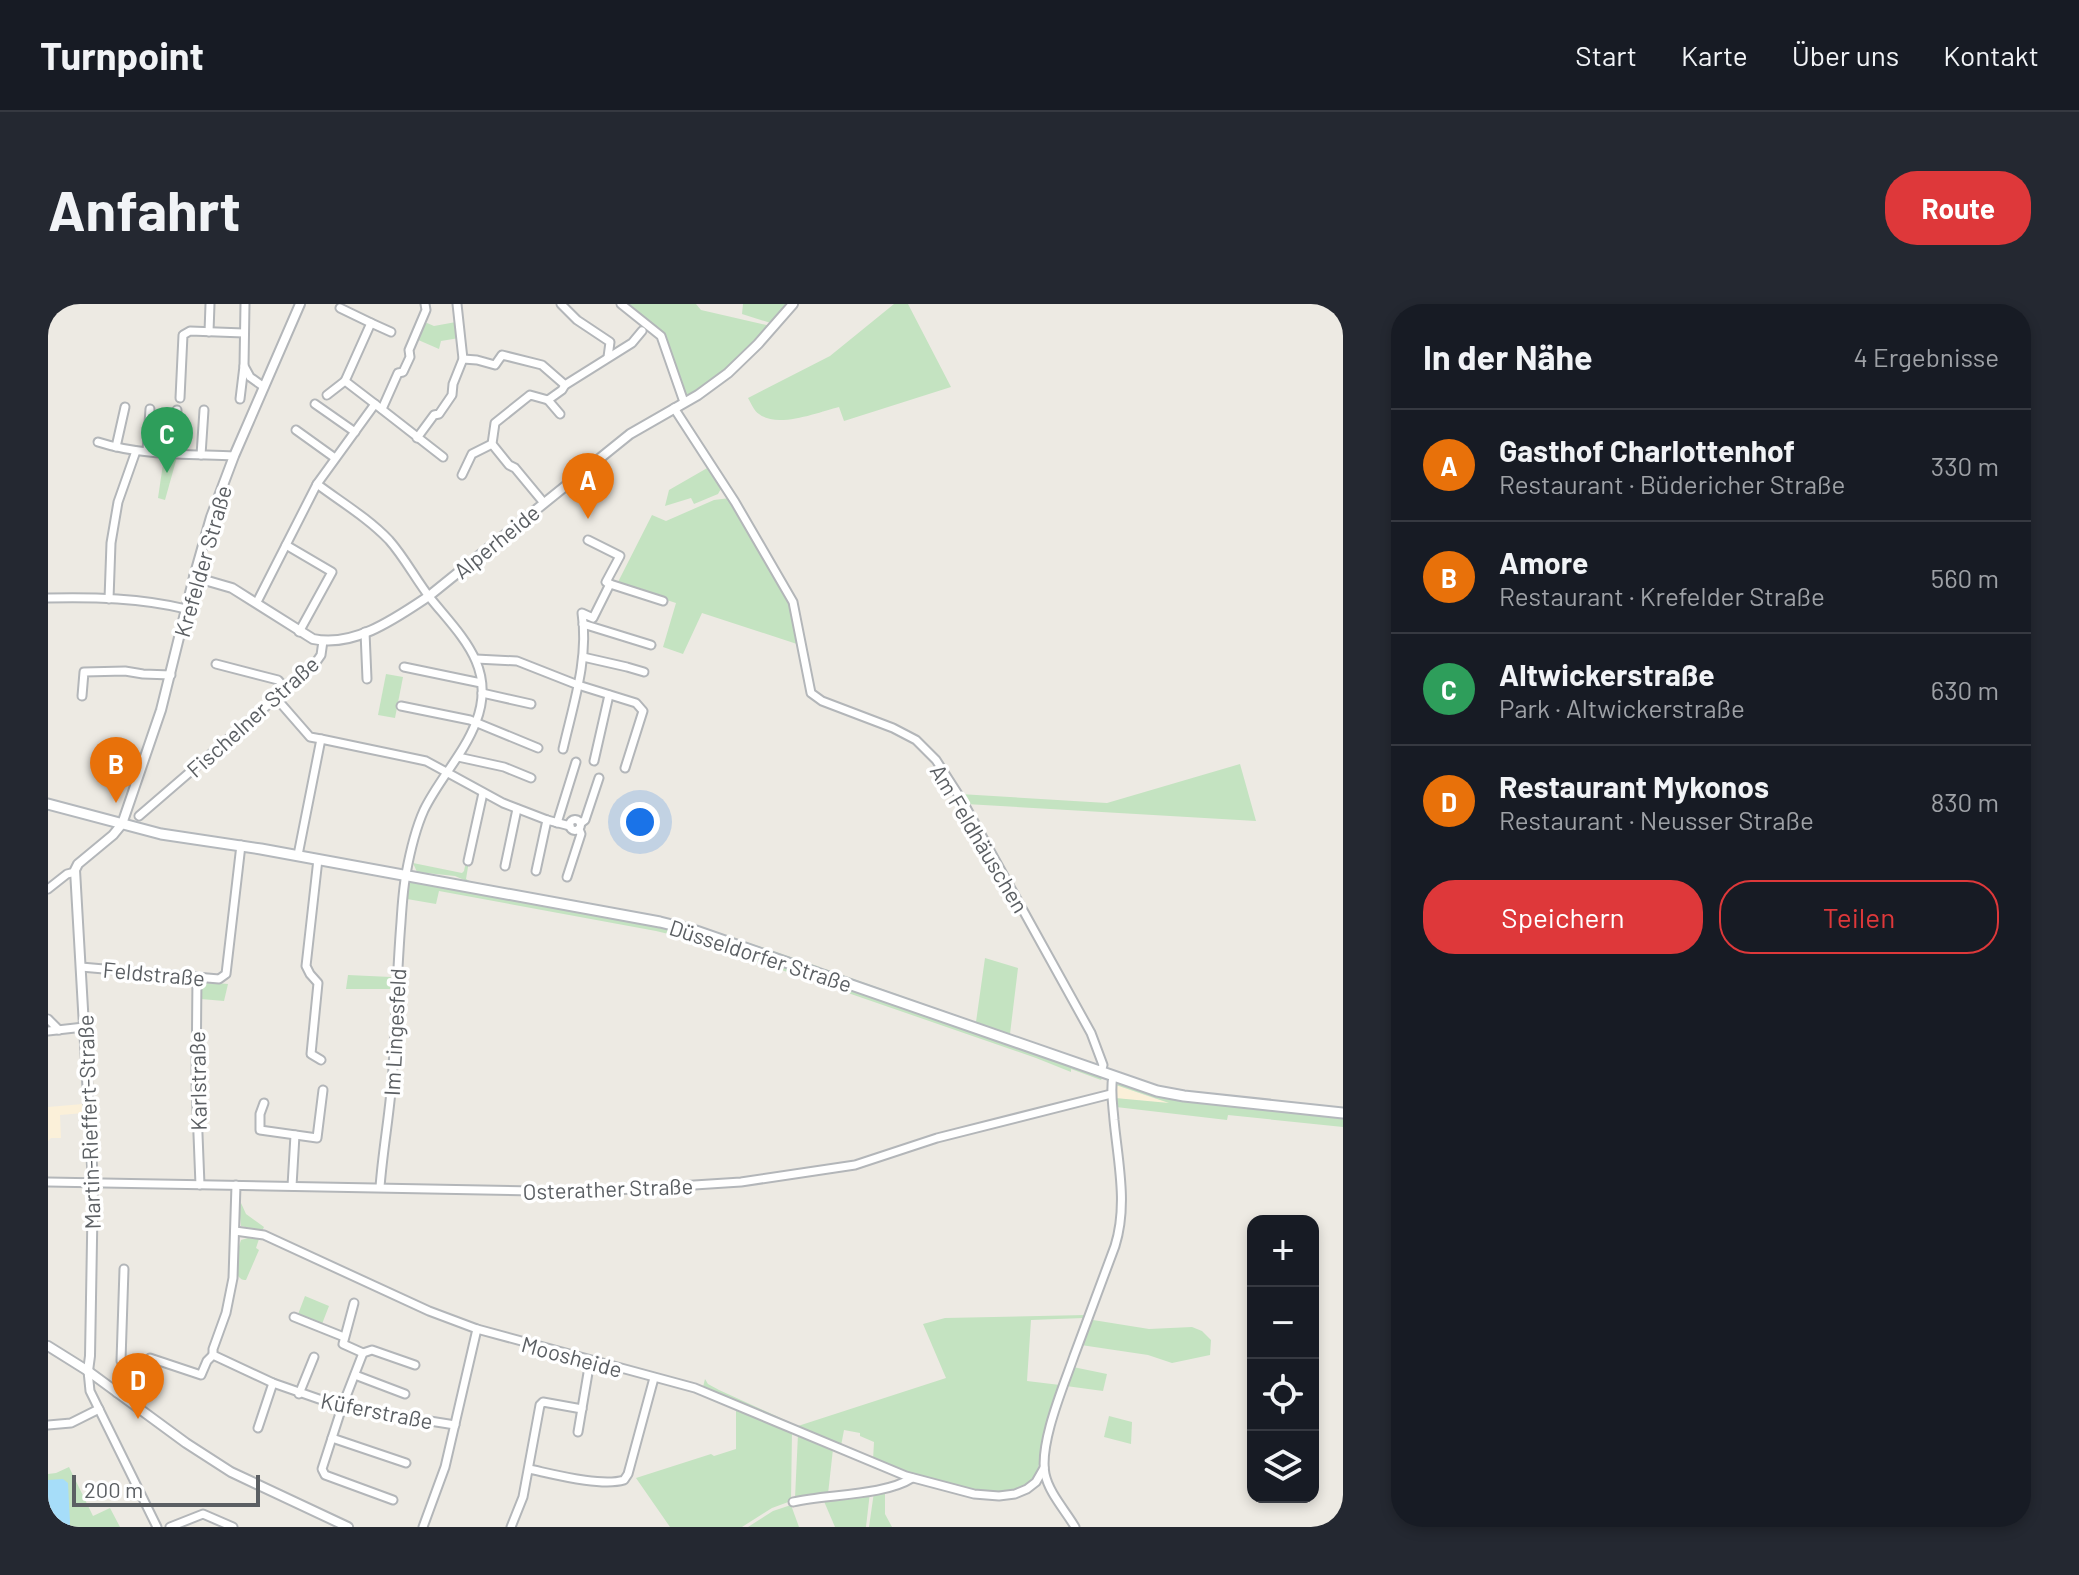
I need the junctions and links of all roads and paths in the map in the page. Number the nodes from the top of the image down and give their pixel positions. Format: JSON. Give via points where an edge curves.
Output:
{"nodes":[{"id":1,"x":210,"y":304,"type":"edge"},
{"id":2,"x":245,"y":304,"type":"edge"},
{"id":3,"x":300,"y":304,"type":"edge"},
{"id":4,"x":425,"y":304,"type":"edge"},
{"id":5,"x":457,"y":304,"type":"edge"},
{"id":6,"x":621,"y":304,"type":"edge"},
{"id":7,"x":793,"y":304,"type":"edge"},
{"id":8,"x":560,"y":305,"type":"edge"},
{"id":9,"x":340,"y":308,"type":"dead end"},
{"id":10,"x":371,"y":323,"type":"junction"},
{"id":11,"x":642,"y":331,"type":"dead end"},
{"id":12,"x":209,"y":332,"type":"junction"},
{"id":13,"x":391,"y":332,"type":"dead end"},
{"id":14,"x":244,"y":333,"type":"junction"},
{"id":15,"x":610,"y":342,"type":"junction"},
{"id":16,"x":622,"y":349,"type":"junction"},
{"id":17,"x":608,"y":357,"type":"junction"},
{"id":18,"x":463,"y":359,"type":"junction"},
{"id":19,"x":244,"y":366,"type":"junction"},
{"id":20,"x":345,"y":381,"type":"junction"},
{"id":21,"x":565,"y":385,"type":"junction"},
{"id":22,"x":264,"y":387,"type":"junction"},
{"id":23,"x":327,"y":395,"type":"dead end"},
{"id":24,"x":180,"y":398,"type":"dead end"},
{"id":25,"x":240,"y":399,"type":"dead end"},
{"id":26,"x":548,"y":400,"type":"junction"},
{"id":27,"x":684,"y":402,"type":"junction"},
{"id":28,"x":315,"y":404,"type":"dead end"},
{"id":29,"x":378,"y":406,"type":"junction"},
{"id":30,"x":125,"y":407,"type":"dead end"},
{"id":31,"x":674,"y":408,"type":"junction"},
{"id":32,"x":150,"y":409,"type":"dead end"},
{"id":33,"x":177,"y":410,"type":"dead end"},
{"id":34,"x":204,"y":410,"type":"dead end"},
{"id":35,"x":560,"y":414,"type":"dead end"},
{"id":36,"x":296,"y":430,"type":"dead end"},
{"id":37,"x":355,"y":432,"type":"junction"},
{"id":38,"x":417,"y":438,"type":"junction"},
{"id":39,"x":98,"y":442,"type":"dead end"},
{"id":40,"x":492,"y":444,"type":"junction"},
{"id":41,"x":116,"y":447,"type":"junction"},
{"id":42,"x":136,"y":451,"type":"junction"},
{"id":43,"x":147,"y":451,"type":"junction"},
{"id":44,"x":174,"y":453,"type":"junction"},
{"id":45,"x":201,"y":455,"type":"junction"},
{"id":46,"x":234,"y":456,"type":"junction"},
{"id":47,"x":443,"y":457,"type":"dead end"},
{"id":48,"x":335,"y":458,"type":"junction"},
{"id":49,"x":462,"y":475,"type":"dead end"},
{"id":50,"x":317,"y":484,"type":"junction"},
{"id":51,"x":544,"y":503,"type":"junction"},
{"id":52,"x":588,"y":540,"type":"dead end"},
{"id":53,"x":286,"y":545,"type":"junction"},
{"id":54,"x":194,"y":577,"type":"junction"},
{"id":55,"x":610,"y":584,"type":"junction"},
{"id":56,"x":429,"y":596,"type":"junction"},
{"id":57,"x":48,"y":598,"type":"edge"},
{"id":58,"x":109,"y":599,"type":"junction"},
{"id":59,"x":663,"y":601,"type":"dead end"},
{"id":60,"x":257,"y":602,"type":"junction"},
{"id":61,"x":186,"y":609,"type":"junction"},
{"id":62,"x":385,"y":623,"type":"joint"},
{"id":63,"x":583,"y":624,"type":"junction"},
{"id":64,"x":299,"y":632,"type":"junction"},
{"id":65,"x":365,"y":632,"type":"junction"},
{"id":66,"x":323,"y":641,"type":"junction"},
{"id":67,"x":651,"y":645,"type":"dead end"},
{"id":68,"x":583,"y":657,"type":"junction"},
{"id":69,"x":476,"y":659,"type":"junction"},
{"id":70,"x":216,"y":664,"type":"dead end"},
{"id":71,"x":404,"y":667,"type":"dead end"},
{"id":72,"x":644,"y":672,"type":"dead end"},
{"id":73,"x":171,"y":675,"type":"junction"},
{"id":74,"x":367,"y":679,"type":"dead end"},
{"id":75,"x":481,"y":683,"type":"junction"},
{"id":76,"x":578,"y":685,"type":"junction"},
{"id":77,"x":286,"y":689,"type":"junction"},
{"id":78,"x":482,"y":693,"type":"junction"},
{"id":79,"x":609,"y":695,"type":"junction"},
{"id":80,"x":82,"y":696,"type":"dead end"},
{"id":81,"x":276,"y":698,"type":"junction"},
{"id":82,"x":531,"y":704,"type":"dead end"},
{"id":83,"x":401,"y":706,"type":"dead end"},
{"id":84,"x":476,"y":724,"type":"junction"},
{"id":85,"x":321,"y":739,"type":"junction"},
{"id":86,"x":538,"y":748,"type":"dead end"},
{"id":87,"x":563,"y":749,"type":"dead end"},
{"id":88,"x":458,"y":757,"type":"junction"},
{"id":89,"x":594,"y":761,"type":"dead end"},
{"id":90,"x":576,"y":762,"type":"dead end"},
{"id":91,"x":625,"y":768,"type":"dead end"},
{"id":92,"x":448,"y":772,"type":"junction"},
{"id":93,"x":531,"y":778,"type":"dead end"},
{"id":94,"x":599,"y":778,"type":"dead end"},
{"id":95,"x":483,"y":793,"type":"junction"},
{"id":96,"x":48,"y":804,"type":"edge"},
{"id":97,"x":517,"y":809,"type":"junction"},
{"id":98,"x":139,"y":816,"type":"dead end"},
{"id":99,"x":547,"y":820,"type":"junction"},
{"id":100,"x":557,"y":823,"type":"junction"},
{"id":101,"x":122,"y":824,"type":"junction"},
{"id":102,"x":580,"y":826,"type":"junction"},
{"id":103,"x":241,"y":845,"type":"junction"},
{"id":104,"x":298,"y":855,"type":"junction"},
{"id":105,"x":318,"y":859,"type":"junction"},
{"id":106,"x":468,"y":861,"type":"dead end"},
{"id":107,"x":505,"y":866,"type":"dead end"},
{"id":108,"x":536,"y":871,"type":"dead end"},
{"id":109,"x":75,"y":872,"type":"junction"},
{"id":110,"x":406,"y":875,"type":"junction"},
{"id":111,"x":567,"y":877,"type":"dead end"},
{"id":112,"x":48,"y":889,"type":"edge"},
{"id":113,"x":81,"y":967,"type":"junction"},
{"id":114,"x":197,"y":977,"type":"junction"},
{"id":115,"x":48,"y":1019,"type":"edge"},
{"id":116,"x":84,"y":1027,"type":"junction"},
{"id":117,"x":59,"y":1030,"type":"junction"},
{"id":118,"x":48,"y":1031,"type":"edge"},
{"id":119,"x":321,"y":1060,"type":"dead end"},
{"id":120,"x":1101,"y":1072,"type":"junction"},
{"id":121,"x":1113,"y":1076,"type":"junction"},
{"id":122,"x":323,"y":1090,"type":"dead end"},
{"id":123,"x":1111,"y":1094,"type":"junction"},
{"id":124,"x":264,"y":1103,"type":"dead end"},
{"id":125,"x":1343,"y":1113,"type":"edge"},
{"id":126,"x":295,"y":1135,"type":"junction"},
{"id":127,"x":48,"y":1182,"type":"edge"},
{"id":128,"x":93,"y":1183,"type":"junction"},
{"id":129,"x":200,"y":1185,"type":"junction"},
{"id":130,"x":236,"y":1185,"type":"junction"},
{"id":131,"x":292,"y":1186,"type":"junction"},
{"id":132,"x":380,"y":1187,"type":"junction"},
{"id":133,"x":235,"y":1231,"type":"junction"},
{"id":134,"x":124,"y":1269,"type":"dead end"},
{"id":135,"x":354,"y":1303,"type":"dead end"},
{"id":136,"x":294,"y":1317,"type":"dead end"},
{"id":137,"x":477,"y":1329,"type":"junction"},
{"id":138,"x":344,"y":1337,"type":"junction"},
{"id":139,"x":48,"y":1346,"type":"edge"},
{"id":140,"x":363,"y":1353,"type":"junction"},
{"id":141,"x":213,"y":1355,"type":"junction"},
{"id":142,"x":314,"y":1357,"type":"dead end"},
{"id":143,"x":150,"y":1358,"type":"dead end"},
{"id":144,"x":590,"y":1361,"type":"junction"},
{"id":145,"x":415,"y":1365,"type":"dead end"},
{"id":146,"x":88,"y":1371,"type":"junction"},
{"id":147,"x":355,"y":1375,"type":"junction"},
{"id":148,"x":654,"y":1378,"type":"junction"},
{"id":149,"x":273,"y":1383,"type":"junction"},
{"id":150,"x":117,"y":1393,"type":"junction"},
{"id":151,"x":299,"y":1394,"type":"junction"},
{"id":152,"x":405,"y":1394,"type":"dead end"},
{"id":153,"x":342,"y":1407,"type":"junction"},
{"id":154,"x":99,"y":1409,"type":"junction"},
{"id":155,"x":582,"y":1409,"type":"junction"},
{"id":156,"x":48,"y":1425,"type":"edge"},
{"id":157,"x":455,"y":1425,"type":"junction"},
{"id":158,"x":258,"y":1428,"type":"dead end"},
{"id":159,"x":578,"y":1432,"type":"dead end"},
{"id":160,"x":332,"y":1438,"type":"junction"},
{"id":161,"x":406,"y":1463,"type":"dead end"},
{"id":162,"x":1044,"y":1468,"type":"junction"},
{"id":163,"x":529,"y":1469,"type":"junction"},
{"id":164,"x":912,"y":1478,"type":"junction"},
{"id":165,"x":393,"y":1500,"type":"dead end"},
{"id":166,"x":793,"y":1502,"type":"dead end"},
{"id":167,"x":157,"y":1527,"type":"edge"},
{"id":168,"x":170,"y":1527,"type":"edge"},
{"id":169,"x":233,"y":1527,"type":"edge"},
{"id":170,"x":348,"y":1527,"type":"edge"},
{"id":171,"x":423,"y":1527,"type":"edge"},
{"id":172,"x":511,"y":1527,"type":"edge"},
{"id":173,"x":1075,"y":1527,"type":"edge"}],
"edges":[{"from":1,"to":12,"type":"street"},
{"from":2,"to":14,"type":"street"},
{"from":3,"to":22,"type":"street","name":"Krefelder Straße"},
{"from":4,"to":29,"type":"street","via":[[410,357]]},
{"from":5,"to":18,"type":"street"},
{"from":6,"to":27,"type":"street","via":[[661,336]]},
{"from":7,"to":27,"type":"street","name":"Alperheide","via":[[735,367]]},
{"from":8,"to":15,"type":"street"},
{"from":9,"to":10,"type":"street"},
{"from":10,"to":13,"type":"street"},
{"from":10,"to":20,"type":"street"},
{"from":11,"to":16,"type":"street"},
{"from":12,"to":14,"type":"street"},
{"from":12,"to":24,"type":"street","via":[[183,335]]},
{"from":14,"to":19,"type":"street"},
{"from":15,"to":16,"type":"street"},
{"from":15,"to":17,"type":"street"},
{"from":16,"to":17,"type":"street"},
{"from":17,"to":21,"type":"street"},
{"from":18,"to":21,"type":"street","via":[[495,365],[502,355],[542,365]]},
{"from":18,"to":38,"type":"street","via":[[452,395]]},
{"from":19,"to":22,"type":"street"},
{"from":19,"to":25,"type":"street"},
{"from":20,"to":23,"type":"street"},
{"from":20,"to":29,"type":"street"},
{"from":21,"to":26,"type":"street"},
{"from":22,"to":46,"type":"street","name":"Krefelder Straße"},
{"from":26,"to":35,"type":"street"},
{"from":26,"to":40,"type":"street","via":[[530,395],[495,423]]},
{"from":27,"to":31,"type":"street","name":"Alperheide"},
{"from":28,"to":37,"type":"street"},
{"from":29,"to":37,"type":"street"},
{"from":29,"to":38,"type":"street"},
{"from":30,"to":41,"type":"street"},
{"from":31,"to":51,"type":"street","name":"Alperheide","via":[[630,434]]},
{"from":31,"to":120,"type":"street","name":"Am Feldhäuschen","via":[[793,602],[811,693],[916,740],[936,760],[1091,1033]]},
{"from":32,"to":43,"type":"street"},
{"from":33,"to":44,"type":"street"},
{"from":34,"to":45,"type":"street"},
{"from":36,"to":48,"type":"street"},
{"from":37,"to":48,"type":"street"},
{"from":38,"to":47,"type":"street"},
{"from":39,"to":41,"type":"street"},
{"from":40,"to":49,"type":"street","via":[[472,454]]},
{"from":40,"to":51,"type":"street"},
{"from":41,"to":42,"type":"street"},
{"from":42,"to":43,"type":"street"},
{"from":42,"to":58,"type":"street","via":[[118,502]]},
{"from":43,"to":44,"type":"street"},
{"from":44,"to":45,"type":"street"},
{"from":45,"to":46,"type":"street"},
{"from":46,"to":54,"type":"street","name":"Krefelder Straße"},
{"from":48,"to":50,"type":"street"},
{"from":50,"to":53,"type":"street"},
{"from":50,"to":56,"type":"street","via":[[382,533]]},
{"from":51,"to":56,"type":"street","name":"Alperheide"},
{"from":52,"to":55,"type":"street","via":[[620,556],[606,582]]},
{"from":53,"to":60,"type":"street"},
{"from":53,"to":64,"type":"street","via":[[332,572]]},
{"from":54,"to":60,"type":"street"},
{"from":54,"to":61,"type":"street","name":"Krefelder Straße"},
{"from":55,"to":59,"type":"street"},
{"from":55,"to":63,"type":"street","via":[[593,618],[582,613]]},
{"from":56,"to":62,"type":"street","name":"Alperheide"},
{"from":56,"to":69,"type":"street"},
{"from":57,"to":58,"type":"street"},
{"from":58,"to":61,"type":"street"},
{"from":60,"to":64,"type":"street"},
{"from":61,"to":73,"type":"street","name":"Krefelder Straße"},
{"from":62,"to":65,"type":"street","name":"Fischelner Straße"},
{"from":63,"to":67,"type":"street"},
{"from":63,"to":68,"type":"street"},
{"from":64,"to":66,"type":"street"},
{"from":65,"to":66,"type":"street","name":"Fischelner Straße","via":[[347,640]]},
{"from":65,"to":74,"type":"street"},
{"from":66,"to":77,"type":"street","name":"Fischelner Straße","via":[[314,665]]},
{"from":68,"to":72,"type":"street"},
{"from":68,"to":76,"type":"street"},
{"from":69,"to":75,"type":"street","name":"Im Lingesfeld"},
{"from":69,"to":76,"type":"street","via":[[517,661]]},
{"from":70,"to":77,"type":"street","via":[[278,680]]},
{"from":71,"to":75,"type":"street"},
{"from":73,"to":80,"type":"street","via":[[84,672]]},
{"from":73,"to":101,"type":"street","name":"Krefelder Straße"},
{"from":75,"to":78,"type":"street","name":"Im Lingesfeld"},
{"from":76,"to":79,"type":"street"},
{"from":76,"to":87,"type":"street"},
{"from":77,"to":81,"type":"street","name":"Fischelner Straße"},
{"from":78,"to":82,"type":"street"},
{"from":78,"to":84,"type":"street","name":"Im Lingesfeld"},
{"from":79,"to":89,"type":"street"},
{"from":79,"to":91,"type":"street","via":[[636,703],[643,711]]},
{"from":81,"to":85,"type":"street","via":[[310,737]]},
{"from":81,"to":98,"type":"street","name":"Fischelner Straße"},
{"from":83,"to":84,"type":"street"},
{"from":84,"to":86,"type":"street"},
{"from":84,"to":88,"type":"street","name":"Im Lingesfeld"},
{"from":85,"to":92,"type":"street","via":[[426,761]]},
{"from":85,"to":104,"type":"street"},
{"from":88,"to":92,"type":"street","name":"Im Lingesfeld"},
{"from":88,"to":93,"type":"street"},
{"from":90,"to":100,"type":"street"},
{"from":92,"to":95,"type":"street"},
{"from":92,"to":110,"type":"street","name":"Im Lingesfeld","via":[[415,831]]},
{"from":94,"to":102,"type":"street"},
{"from":95,"to":97,"type":"street"},
{"from":95,"to":106,"type":"street"},
{"from":96,"to":101,"type":"main road","name":"Düsseldorfer Straße"},
{"from":97,"to":99,"type":"street"},
{"from":97,"to":107,"type":"street"},
{"from":99,"to":100,"type":"street"},
{"from":99,"to":108,"type":"street"},
{"from":100,"to":102,"type":"street","via":[[570,826],[579,820]]},
{"from":101,"to":103,"type":"main road","name":"Düsseldorfer Straße"},
{"from":101,"to":109,"type":"street"},
{"from":102,"to":111,"type":"street"},
{"from":103,"to":104,"type":"main road","name":"Düsseldorfer Straße"},
{"from":103,"to":114,"type":"street","name":"Feldstraße","via":[[226,974],[219,979]]},
{"from":104,"to":105,"type":"main road","name":"Düsseldorfer Straße"},
{"from":105,"to":110,"type":"main road","name":"Düsseldorfer Straße"},
{"from":105,"to":119,"type":"street","via":[[306,966],[318,983],[311,1054]]},
{"from":109,"to":112,"type":"street"},
{"from":109,"to":113,"type":"street","name":"Martin-Rieffert-Straße"},
{"from":110,"to":120,"type":"main road","name":"Düsseldorfer Straße","via":[[696,931]]},
{"from":110,"to":132,"type":"street","name":"Im Lingesfeld"},
{"from":113,"to":114,"type":"street","name":"Feldstraße"},
{"from":113,"to":116,"type":"street","name":"Martin-Rieffert-Straße"},
{"from":114,"to":129,"type":"street","name":"Karlstraße"},
{"from":115,"to":117,"type":"street"},
{"from":116,"to":117,"type":"street"},
{"from":116,"to":128,"type":"street","name":"Martin-Rieffert-Straße"},
{"from":117,"to":118,"type":"street"},
{"from":120,"to":121,"type":"main road","name":"Düsseldorfer Straße"},
{"from":121,"to":123,"type":"street"},
{"from":121,"to":125,"type":"main road","name":"Düsseldorfer Straße","via":[[1184,1096]]},
{"from":122,"to":126,"type":"street","via":[[317,1138]]},
{"from":123,"to":132,"type":"street","name":"Osterather Straße","via":[[933,1139],[855,1165],[754,1181],[585,1192]]},
{"from":123,"to":162,"type":"street","via":[[1121,1224],[1053,1419]]},
{"from":124,"to":126,"type":"street","via":[[260,1130]]},
{"from":126,"to":131,"type":"street"},
{"from":127,"to":128,"type":"street","name":"Osterather Straße"},
{"from":128,"to":129,"type":"street","name":"Osterather Straße"},
{"from":128,"to":146,"type":"street","name":"Martin-Rieffert-Straße"},
{"from":129,"to":130,"type":"street","name":"Osterather Straße"},
{"from":130,"to":131,"type":"street","name":"Osterather Straße"},
{"from":130,"to":133,"type":"street"},
{"from":131,"to":132,"type":"street","name":"Osterather Straße"},
{"from":133,"to":137,"type":"street","name":"Moosheide","via":[[264,1235]]},
{"from":133,"to":141,"type":"street","via":[[233,1278]]},
{"from":134,"to":150,"type":"street","via":[[123,1383]]},
{"from":135,"to":138,"type":"street"},
{"from":136,"to":138,"type":"street"},
{"from":137,"to":144,"type":"street","name":"Moosheide"},
{"from":137,"to":157,"type":"street"},
{"from":138,"to":140,"type":"street","via":[[343,1344]]},
{"from":139,"to":146,"type":"street"},
{"from":140,"to":145,"type":"street","via":[[372,1350]]},
{"from":140,"to":147,"type":"street"},
{"from":141,"to":143,"type":"street","via":[[201,1375]]},
{"from":141,"to":149,"type":"street","name":"Küferstraße"},
{"from":142,"to":151,"type":"street","name":"Küferstraße"},
{"from":144,"to":148,"type":"street","name":"Moosheide"},
{"from":144,"to":155,"type":"street"},
{"from":146,"to":150,"type":"street"},
{"from":146,"to":154,"type":"street"},
{"from":147,"to":152,"type":"street"},
{"from":147,"to":153,"type":"street"},
{"from":148,"to":163,"type":"street","via":[[626,1478],[610,1482]]},
{"from":148,"to":164,"type":"street","name":"Moosheide","via":[[695,1388]]},
{"from":149,"to":151,"type":"street","name":"Küferstraße"},
{"from":149,"to":158,"type":"street"},
{"from":150,"to":170,"type":"street","via":[[231,1472]]},
{"from":151,"to":153,"type":"street","name":"Küferstraße"},
{"from":153,"to":157,"type":"street","name":"Küferstraße"},
{"from":153,"to":160,"type":"street"},
{"from":154,"to":156,"type":"street","via":[[71,1423]]},
{"from":154,"to":167,"type":"street"},
{"from":155,"to":159,"type":"street"},
{"from":155,"to":163,"type":"street","via":[[540,1405]]},
{"from":157,"to":171,"type":"street"},
{"from":160,"to":161,"type":"street"},
{"from":160,"to":165,"type":"street","via":[[322,1469],[325,1475]]},
{"from":162,"to":164,"type":"street","name":"Moosheide","via":[[1027,1489],[999,1496]]},
{"from":162,"to":173,"type":"street"},
{"from":163,"to":172,"type":"street"},
{"from":164,"to":166,"type":"street"},
{"from":168,"to":169,"type":"street","via":[[203,1514]]}]}
